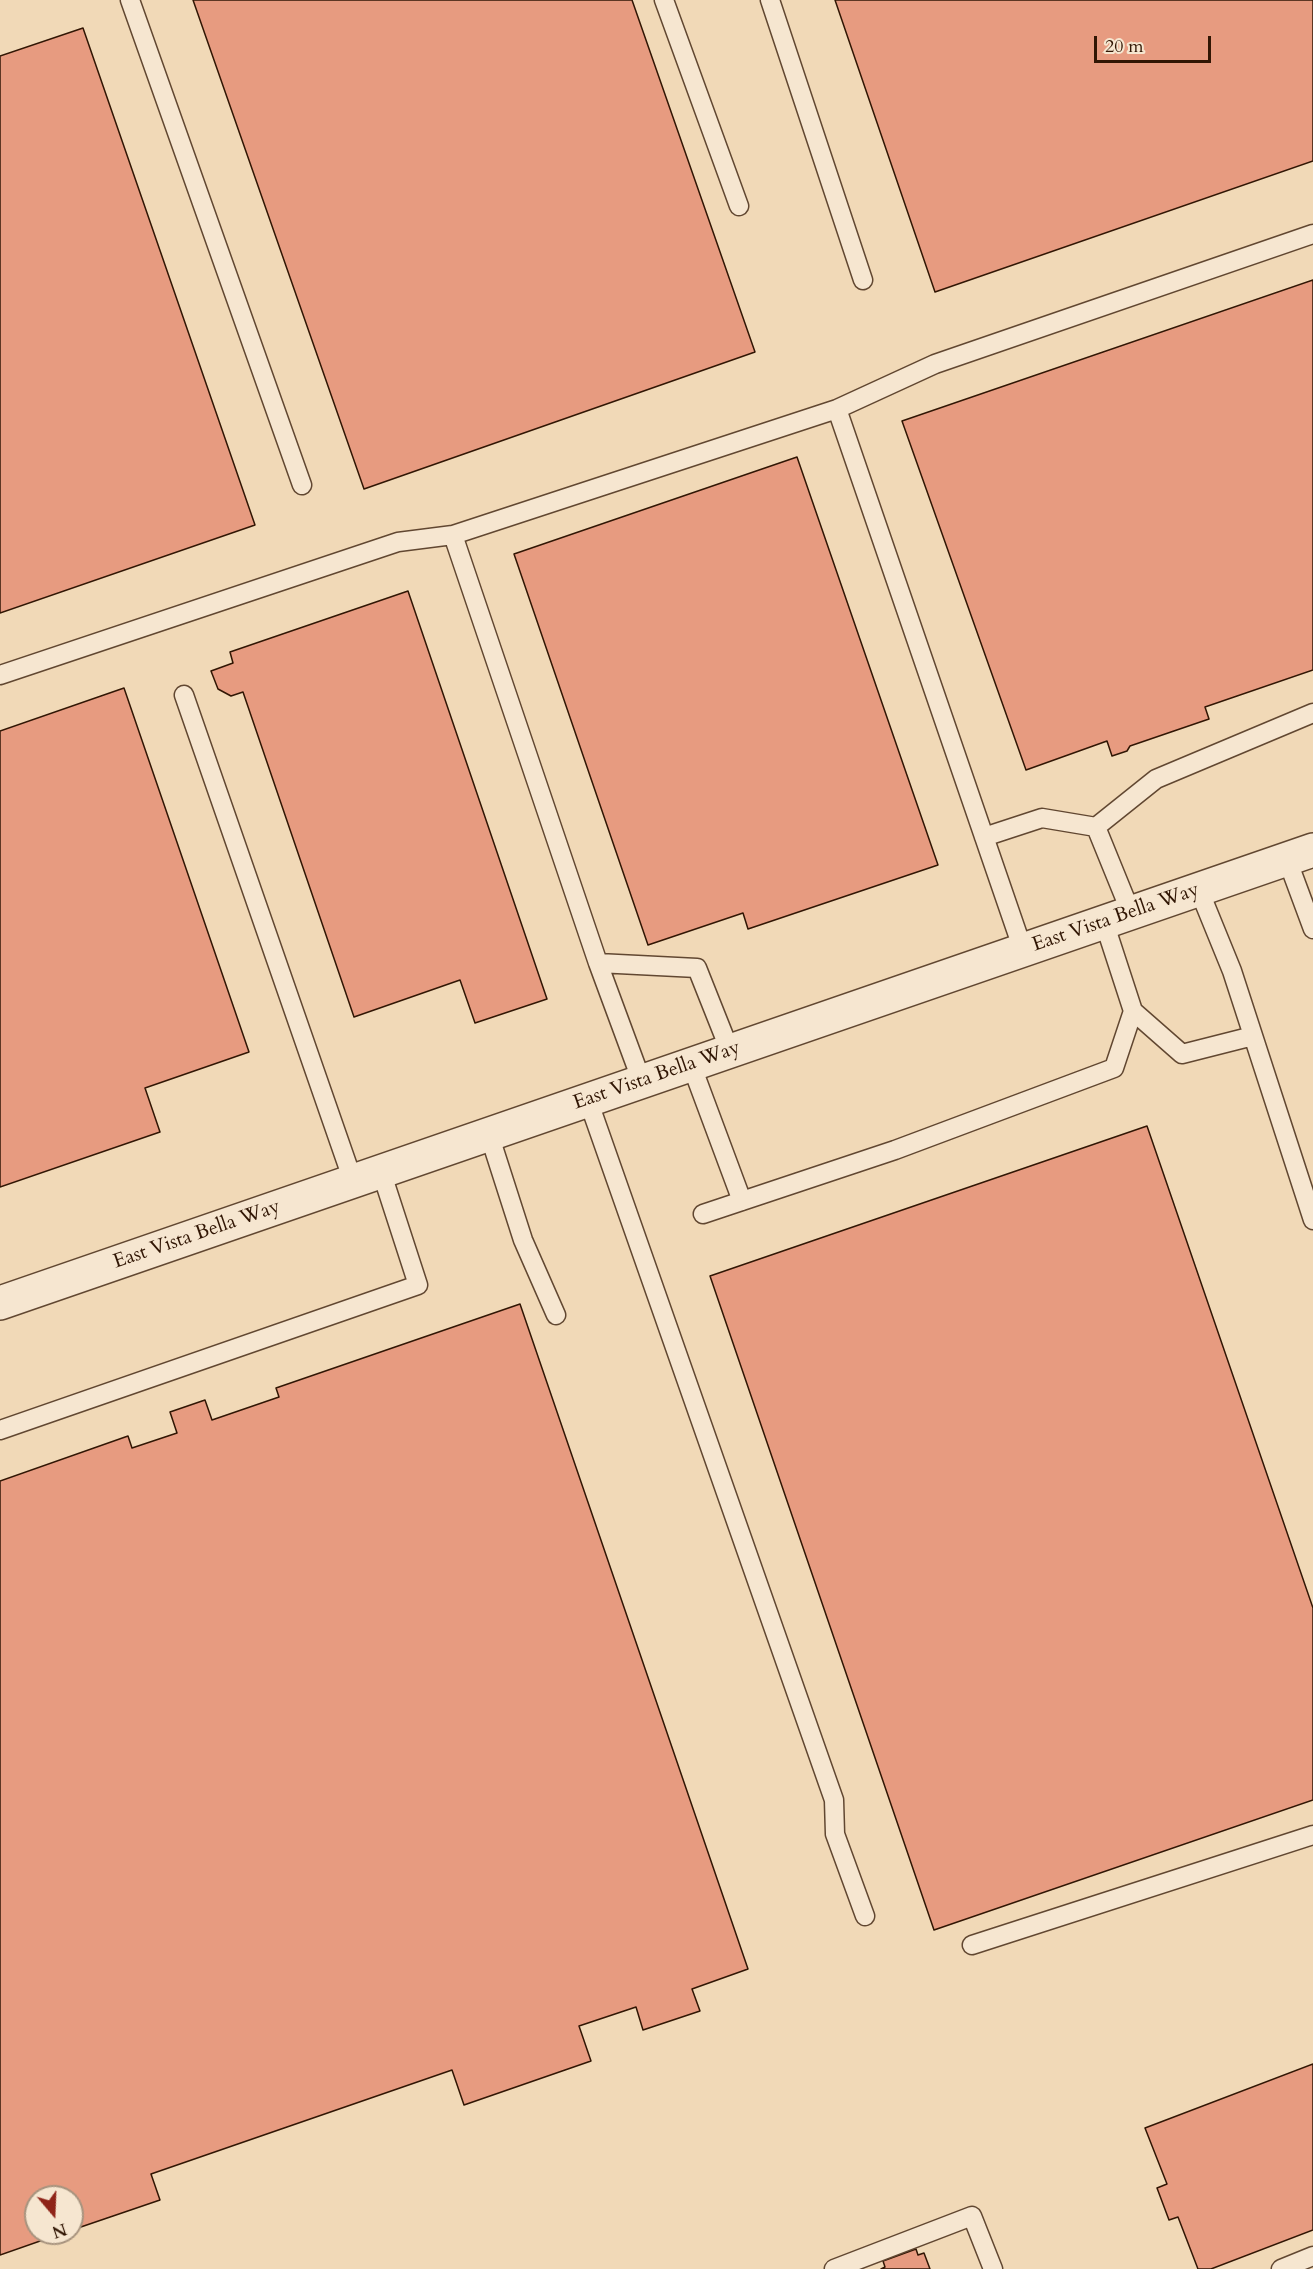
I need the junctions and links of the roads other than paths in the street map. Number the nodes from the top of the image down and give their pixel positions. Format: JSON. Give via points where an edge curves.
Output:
{"nodes":[{"id":1,"x":130,"y":0,"type":"edge"},
{"id":2,"x":664,"y":0,"type":"edge"},
{"id":3,"x":770,"y":0,"type":"edge"},
{"id":4,"x":739,"y":206,"type":"dead end"},
{"id":5,"x":1313,"y":234,"type":"edge"},
{"id":6,"x":863,"y":280,"type":"dead end"},
{"id":7,"x":837,"y":409,"type":"junction"},
{"id":8,"x":302,"y":485,"type":"dead end"},
{"id":9,"x":453,"y":535,"type":"junction"},
{"id":10,"x":0,"y":675,"type":"edge"},
{"id":11,"x":184,"y":695,"type":"dead end"},
{"id":12,"x":1313,"y":713,"type":"edge"},
{"id":13,"x":1096,"y":827,"type":"junction"},
{"id":14,"x":984,"y":837,"type":"junction"},
{"id":15,"x":1300,"y":855,"type":"edge"},
{"id":16,"x":1199,"y":890,"type":"junction"},
{"id":17,"x":1117,"y":918,"type":"junction"},
{"id":18,"x":1313,"y":930,"type":"edge"},
{"id":19,"x":1023,"y":950,"type":"junction"},
{"id":20,"x":598,"y":963,"type":"junction"},
{"id":21,"x":1133,"y":1011,"type":"junction"},
{"id":22,"x":1253,"y":1036,"type":"junction"},
{"id":23,"x":730,"y":1051,"type":"junction"},
{"id":24,"x":692,"y":1064,"type":"junction"},
{"id":25,"x":642,"y":1082,"type":"junction"},
{"id":26,"x":588,"y":1100,"type":"junction"},
{"id":27,"x":489,"y":1134,"type":"junction"},
{"id":28,"x":367,"y":1176,"type":"junction"},
{"id":29,"x":742,"y":1201,"type":"junction"},
{"id":30,"x":703,"y":1214,"type":"dead end"},
{"id":31,"x":1313,"y":1220,"type":"edge"},
{"id":32,"x":0,"y":1302,"type":"edge"},
{"id":33,"x":556,"y":1315,"type":"dead end"},
{"id":34,"x":0,"y":1430,"type":"edge"},
{"id":35,"x":1313,"y":1835,"type":"edge"},
{"id":36,"x":865,"y":1916,"type":"dead end"},
{"id":37,"x":972,"y":1945,"type":"dead end"},
{"id":38,"x":1313,"y":2256,"type":"edge"},
{"id":39,"x":834,"y":2269,"type":"edge"},
{"id":40,"x":993,"y":2269,"type":"edge"},
{"id":41,"x":1281,"y":2269,"type":"edge"}],
"edges":[{"from":1,"to":8,"type":"lane"},
{"from":2,"to":4,"type":"lane"},
{"from":3,"to":6,"type":"lane"},
{"from":5,"to":7,"type":"lane","via":[[935,364]]},
{"from":7,"to":9,"type":"lane"},
{"from":7,"to":14,"type":"lane"},
{"from":9,"to":10,"type":"lane","via":[[398,542]]},
{"from":9,"to":20,"type":"lane"},
{"from":11,"to":28,"type":"lane"},
{"from":12,"to":13,"type":"lane","via":[[1156,779]]},
{"from":13,"to":14,"type":"lane","via":[[1042,818]]},
{"from":13,"to":17,"type":"lane"},
{"from":14,"to":19,"type":"lane"},
{"from":15,"to":16,"type":"street","name":"East Vista Bella Way"},
{"from":15,"to":18,"type":"lane"},
{"from":16,"to":17,"type":"street","name":"East Vista Bella Way"},
{"from":16,"to":22,"type":"lane","via":[[1232,970]]},
{"from":17,"to":19,"type":"street","name":"East Vista Bella Way"},
{"from":17,"to":21,"type":"lane"},
{"from":19,"to":23,"type":"street","name":"East Vista Bella Way"},
{"from":20,"to":23,"type":"lane","via":[[697,968]]},
{"from":20,"to":25,"type":"lane"},
{"from":21,"to":22,"type":"lane","via":[[1182,1054]]},
{"from":21,"to":29,"type":"lane","via":[[1114,1068],[895,1150]]},
{"from":22,"to":31,"type":"lane"},
{"from":23,"to":24,"type":"street","name":"East Vista Bella Way"},
{"from":24,"to":25,"type":"street","name":"East Vista Bella Way"},
{"from":24,"to":29,"type":"lane"},
{"from":25,"to":26,"type":"street","name":"East Vista Bella Way"},
{"from":26,"to":27,"type":"street","name":"East Vista Bella Way"},
{"from":26,"to":36,"type":"lane","via":[[834,1800],[835,1834]]},
{"from":27,"to":28,"type":"street","name":"East Vista Bella Way"},
{"from":27,"to":33,"type":"lane","via":[[523,1240]]},
{"from":28,"to":32,"type":"street","name":"East Vista Bella Way"},
{"from":28,"to":34,"type":"lane","via":[[418,1285]]},
{"from":29,"to":30,"type":"lane"},
{"from":35,"to":37,"type":"lane"},
{"from":38,"to":41,"type":"lane"},
{"from":39,"to":40,"type":"lane","via":[[972,2216]]}]}
